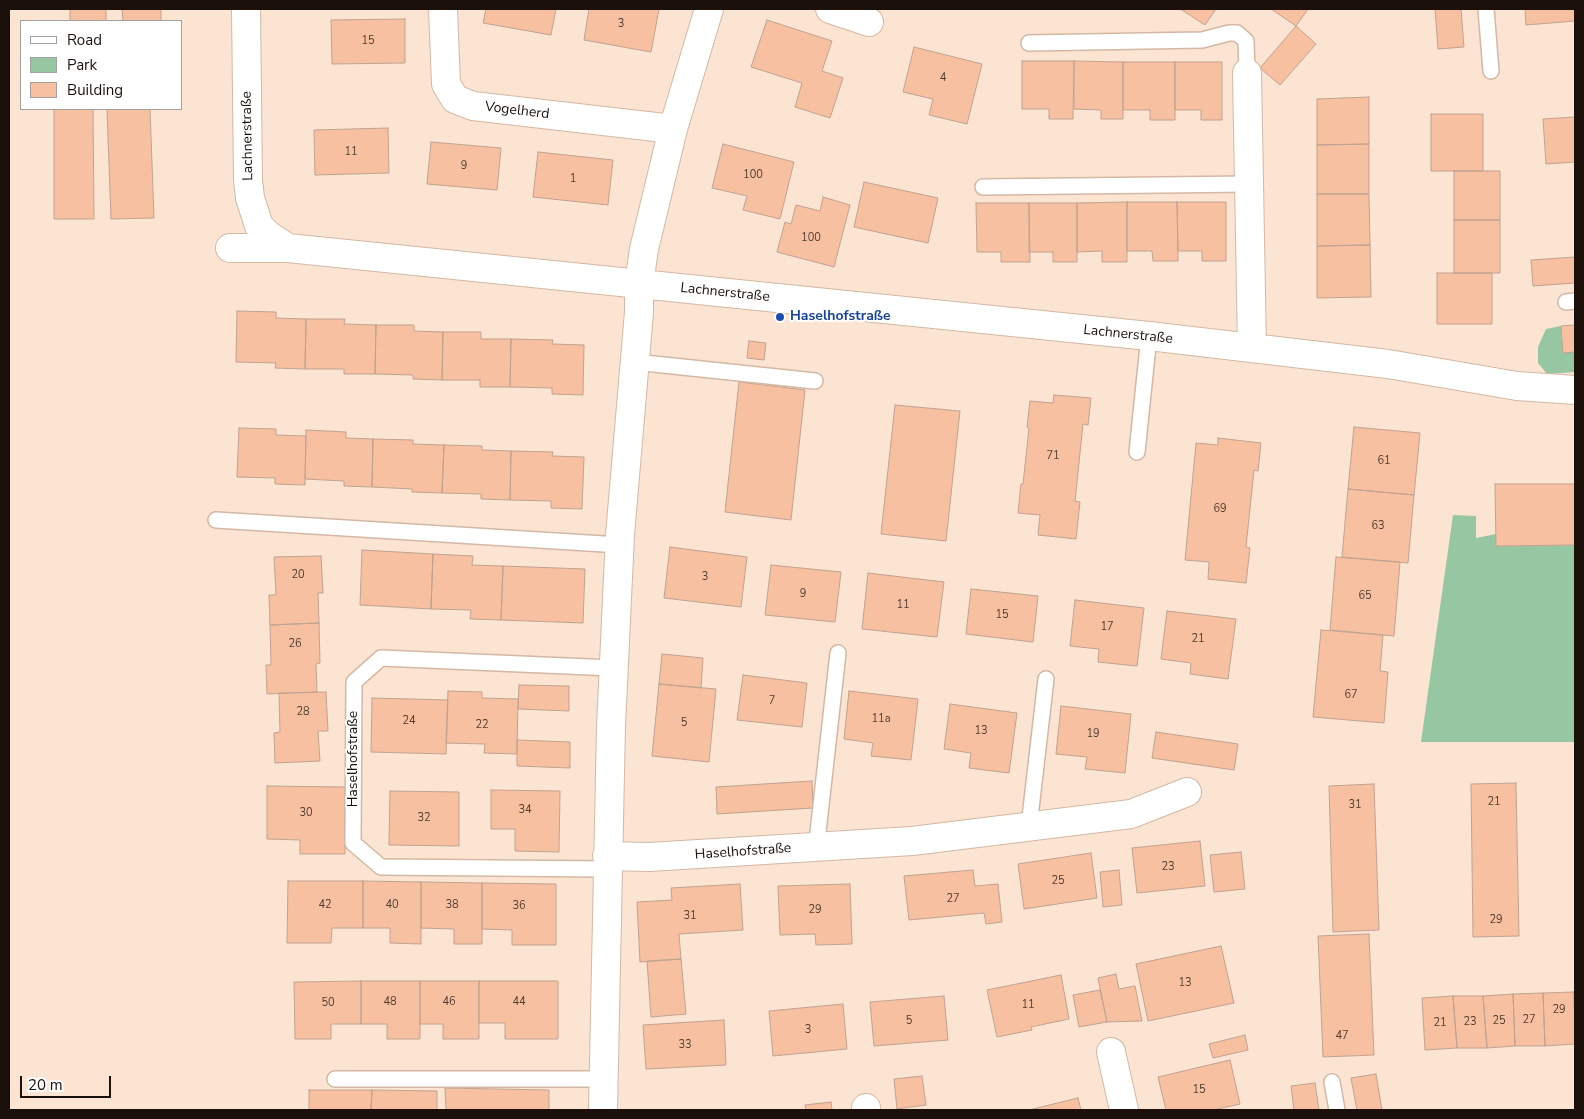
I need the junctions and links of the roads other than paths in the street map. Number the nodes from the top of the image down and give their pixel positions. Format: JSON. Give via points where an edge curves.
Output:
{"nodes":[{"id":1,"x":246,"y":9,"type":"edge"},
{"id":2,"x":443,"y":9,"type":"edge"},
{"id":3,"x":709,"y":9,"type":"edge"},
{"id":4,"x":830,"y":9,"type":"edge"},
{"id":5,"x":1486,"y":9,"type":"edge"},
{"id":6,"x":869,"y":22,"type":"dead end"},
{"id":7,"x":1029,"y":43,"type":"dead end"},
{"id":8,"x":1491,"y":71,"type":"dead end"},
{"id":9,"x":1247,"y":73,"type":"joint"},
{"id":10,"x":673,"y":130,"type":"junction"},
{"id":11,"x":1250,"y":184,"type":"junction"},
{"id":12,"x":983,"y":187,"type":"dead end"},
{"id":13,"x":230,"y":248,"type":"dead end"},
{"id":14,"x":288,"y":248,"type":"junction"},
{"id":15,"x":640,"y":284,"type":"junction"},
{"id":16,"x":1149,"y":336,"type":"junction"},
{"id":17,"x":1252,"y":348,"type":"junction"},
{"id":18,"x":635,"y":362,"type":"junction"},
{"id":19,"x":815,"y":381,"type":"dead end"},
{"id":20,"x":1575,"y":390,"type":"edge"},
{"id":21,"x":1137,"y":452,"type":"dead end"},
{"id":22,"x":216,"y":520,"type":"dead end"},
{"id":23,"x":620,"y":545,"type":"junction"},
{"id":24,"x":838,"y":653,"type":"dead end"},
{"id":25,"x":613,"y":668,"type":"junction"},
{"id":26,"x":1046,"y":679,"type":"dead end"},
{"id":27,"x":1187,"y":792,"type":"dead end"},
{"id":28,"x":1029,"y":826,"type":"junction"},
{"id":29,"x":819,"y":847,"type":"junction"},
{"id":30,"x":607,"y":862,"type":"junction"},
{"id":31,"x":1111,"y":1052,"type":"dead end"},
{"id":32,"x":335,"y":1079,"type":"dead end"},
{"id":33,"x":604,"y":1079,"type":"junction"},
{"id":34,"x":1332,"y":1082,"type":"dead end"},
{"id":35,"x":603,"y":1110,"type":"edge"},
{"id":36,"x":1124,"y":1110,"type":"edge"},
{"id":37,"x":1337,"y":1110,"type":"edge"}],
"edges":[{"from":1,"to":14,"type":"street","name":"Lachnerstraße","via":[[250,198],[259,226]]},
{"from":2,"to":10,"type":"street","name":"Vogelherd","via":[[446,84],[455,99],[473,106]]},
{"from":3,"to":10,"type":"street"},
{"from":4,"to":6,"type":"street"},
{"from":5,"to":8,"type":"lane"},
{"from":7,"to":9,"type":"lane","via":[[1202,40],[1237,34],[1246,41]]},
{"from":9,"to":11,"type":"street"},
{"from":10,"to":15,"type":"street","via":[[644,248]]},
{"from":11,"to":12,"type":"lane"},
{"from":11,"to":17,"type":"street"},
{"from":13,"to":14,"type":"street","name":"Lachnerstraße"},
{"from":14,"to":15,"type":"street","name":"Lachnerstraße"},
{"from":15,"to":16,"type":"street","name":"Lachnerstraße"},
{"from":15,"to":18,"type":"street"},
{"from":16,"to":17,"type":"street","name":"Lachnerstraße"},
{"from":16,"to":21,"type":"lane"},
{"from":17,"to":20,"type":"street","name":"Lachnerstraße","via":[[1388,364],[1517,386]]},
{"from":18,"to":19,"type":"lane"},
{"from":18,"to":23,"type":"street"},
{"from":22,"to":23,"type":"lane"},
{"from":23,"to":25,"type":"street"},
{"from":24,"to":29,"type":"lane"},
{"from":25,"to":30,"type":"street"},
{"from":25,"to":30,"type":"lane","name":"Haselhofstraße","via":[[381,658],[354,682],[353,843],[381,867]]},
{"from":26,"to":28,"type":"lane"},
{"from":27,"to":28,"type":"street","name":"Haselhofstraße","via":[[1131,814]]},
{"from":28,"to":29,"type":"street","name":"Haselhofstraße","via":[[912,841]]},
{"from":29,"to":30,"type":"street","name":"Haselhofstraße"},
{"from":30,"to":33,"type":"street"},
{"from":31,"to":36,"type":"street"},
{"from":32,"to":33,"type":"lane"},
{"from":33,"to":35,"type":"street"},
{"from":34,"to":37,"type":"lane"}]}
